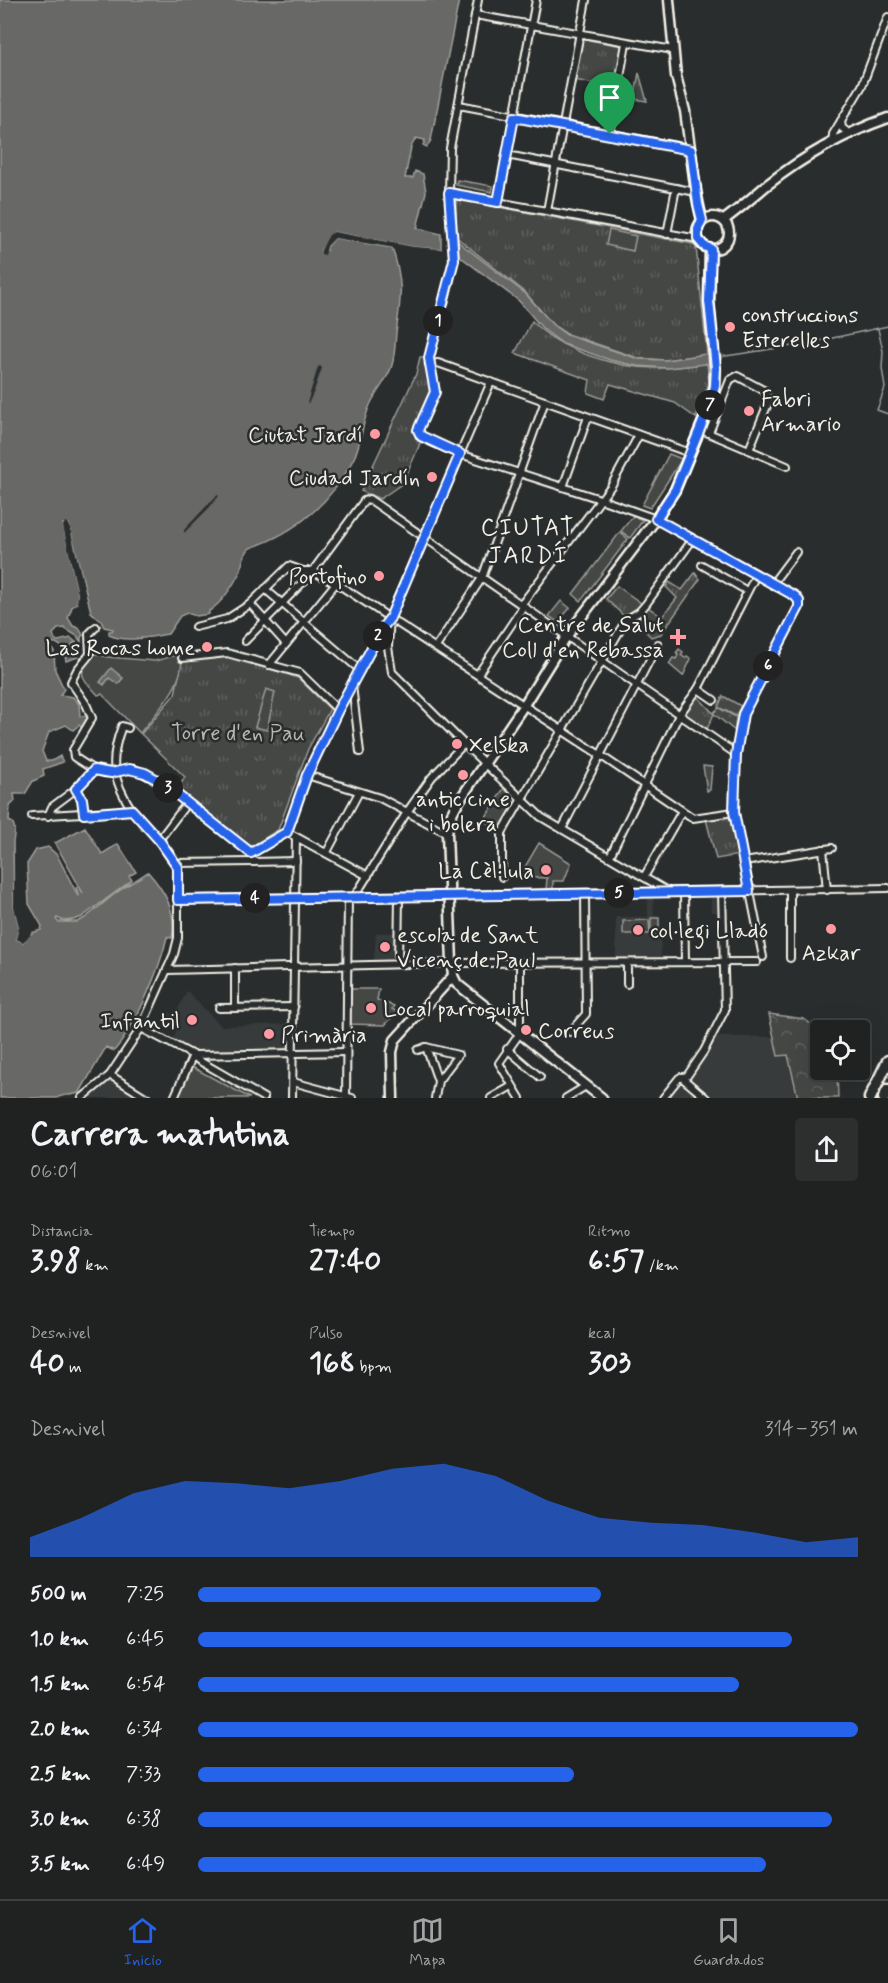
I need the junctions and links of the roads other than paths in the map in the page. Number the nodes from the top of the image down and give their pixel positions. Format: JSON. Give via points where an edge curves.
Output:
{"nodes":[{"id":1,"x":478,"y":0,"type":"edge"},
{"id":2,"x":536,"y":0,"type":"edge"},
{"id":3,"x":586,"y":0,"type":"edge"},
{"id":4,"x":669,"y":0,"type":"edge"},
{"id":5,"x":476,"y":15,"type":"junction"},
{"id":6,"x":888,"y":17,"type":"edge"},
{"id":7,"x":531,"y":26,"type":"junction"},
{"id":8,"x":579,"y":35,"type":"junction"},
{"id":9,"x":626,"y":43,"type":"junction"},
{"id":10,"x":674,"y":50,"type":"junction"},
{"id":11,"x":459,"y":105,"type":"junction"},
{"id":12,"x":514,"y":117,"type":"junction"},
{"id":13,"x":888,"y":118,"type":"edge"},
{"id":14,"x":841,"y":121,"type":"junction"},
{"id":15,"x":563,"y":125,"type":"junction"},
{"id":16,"x":610,"y":134,"type":"junction"},
{"id":17,"x":850,"y":134,"type":"junction"},
{"id":18,"x":832,"y":144,"type":"junction"},
{"id":19,"x":691,"y":150,"type":"junction"},
{"id":20,"x":507,"y":155,"type":"junction"},
{"id":21,"x":556,"y":166,"type":"junction"},
{"id":22,"x":676,"y":189,"type":"junction"},
{"id":23,"x":696,"y":192,"type":"junction"},
{"id":24,"x":449,"y":193,"type":"junction"},
{"id":25,"x":498,"y":202,"type":"junction"},
{"id":26,"x":546,"y":211,"type":"junction"},
{"id":27,"x":702,"y":220,"type":"junction"},
{"id":28,"x":724,"y":220,"type":"junction"},
{"id":29,"x":667,"y":234,"type":"junction"},
{"id":30,"x":698,"y":239,"type":"junction"},
{"id":31,"x":711,"y":249,"type":"junction"},
{"id":32,"x":429,"y":364,"type":"junction"},
{"id":33,"x":491,"y":382,"type":"junction"},
{"id":34,"x":545,"y":401,"type":"junction"},
{"id":35,"x":588,"y":417,"type":"junction"},
{"id":36,"x":704,"y":432,"type":"junction"},
{"id":37,"x":639,"y":435,"type":"junction"},
{"id":38,"x":749,"y":450,"type":"junction"},
{"id":39,"x":690,"y":453,"type":"junction"},
{"id":40,"x":460,"y":454,"type":"junction"},
{"id":41,"x":787,"y":466,"type":"dead end"},
{"id":42,"x":520,"y":474,"type":"junction"},
{"id":43,"x":563,"y":487,"type":"junction"},
{"id":44,"x":600,"y":499,"type":"junction"},
{"id":45,"x":656,"y":519,"type":"junction"},
{"id":46,"x":425,"y":538,"type":"junction"},
{"id":47,"x":693,"y":539,"type":"junction"},
{"id":48,"x":796,"y":552,"type":"dead end"},
{"id":49,"x":702,"y":565,"type":"dead end"},
{"id":50,"x":312,"y":571,"type":"junction"},
{"id":51,"x":756,"y":575,"type":"junction"},
{"id":52,"x":482,"y":578,"type":"junction"},
{"id":53,"x":336,"y":583,"type":"junction"},
{"id":54,"x":772,"y":584,"type":"junction"},
{"id":55,"x":265,"y":589,"type":"junction"},
{"id":56,"x":747,"y":591,"type":"junction"},
{"id":57,"x":282,"y":604,"type":"junction"},
{"id":58,"x":522,"y":606,"type":"junction"},
{"id":59,"x":252,"y":607,"type":"dead end"},
{"id":60,"x":390,"y":618,"type":"junction"},
{"id":61,"x":265,"y":621,"type":"junction"},
{"id":62,"x":304,"y":622,"type":"junction"},
{"id":63,"x":96,"y":627,"type":"dead end"},
{"id":64,"x":195,"y":627,"type":"dead end"},
{"id":65,"x":566,"y":637,"type":"junction"},
{"id":66,"x":245,"y":641,"type":"dead end"},
{"id":67,"x":286,"y":644,"type":"junction"},
{"id":68,"x":658,"y":644,"type":"dead end"},
{"id":69,"x":436,"y":647,"type":"junction"},
{"id":70,"x":182,"y":658,"type":"dead end"},
{"id":71,"x":602,"y":661,"type":"junction"},
{"id":72,"x":269,"y":665,"type":"junction"},
{"id":73,"x":360,"y":670,"type":"junction"},
{"id":74,"x":478,"y":674,"type":"junction"},
{"id":75,"x":352,"y":685,"type":"junction"},
{"id":76,"x":637,"y":685,"type":"junction"},
{"id":77,"x":698,"y":689,"type":"junction"},
{"id":78,"x":714,"y":700,"type":"dead end"},
{"id":79,"x":524,"y":705,"type":"junction"},
{"id":80,"x":338,"y":710,"type":"junction"},
{"id":81,"x":679,"y":714,"type":"junction"},
{"id":82,"x":128,"y":728,"type":"dead end"},
{"id":83,"x":563,"y":730,"type":"junction"},
{"id":84,"x":464,"y":744,"type":"junction"},
{"id":85,"x":360,"y":752,"type":"dead end"},
{"id":86,"x":736,"y":754,"type":"junction"},
{"id":87,"x":600,"y":755,"type":"junction"},
{"id":88,"x":483,"y":763,"type":"junction"},
{"id":89,"x":94,"y":770,"type":"junction"},
{"id":90,"x":114,"y":772,"type":"junction"},
{"id":91,"x":307,"y":775,"type":"junction"},
{"id":92,"x":645,"y":785,"type":"junction"},
{"id":93,"x":76,"y":789,"type":"junction"},
{"id":94,"x":359,"y":792,"type":"junction"},
{"id":95,"x":523,"y":799,"type":"junction"},
{"id":96,"x":187,"y":803,"type":"junction"},
{"id":97,"x":132,"y":810,"type":"junction"},
{"id":98,"x":682,"y":811,"type":"junction"},
{"id":99,"x":407,"y":812,"type":"junction"},
{"id":100,"x":734,"y":812,"type":"junction"},
{"id":101,"x":84,"y":814,"type":"junction"},
{"id":102,"x":32,"y":816,"type":"dead end"},
{"id":103,"x":48,"y":816,"type":"junction"},
{"id":104,"x":562,"y":829,"type":"junction"},
{"id":105,"x":287,"y":832,"type":"junction"},
{"id":106,"x":447,"y":833,"type":"junction"},
{"id":107,"x":296,"y":837,"type":"junction"},
{"id":108,"x":159,"y":840,"type":"junction"},
{"id":109,"x":832,"y":848,"type":"dead end"},
{"id":110,"x":823,"y":849,"type":"junction"},
{"id":111,"x":327,"y":852,"type":"junction"},
{"id":112,"x":251,"y":853,"type":"junction"},
{"id":113,"x":610,"y":856,"type":"junction"},
{"id":114,"x":296,"y":861,"type":"junction"},
{"id":115,"x":253,"y":862,"type":"junction"},
{"id":116,"x":744,"y":862,"type":"junction"},
{"id":117,"x":176,"y":863,"type":"junction"},
{"id":118,"x":368,"y":876,"type":"junction"},
{"id":119,"x":502,"y":877,"type":"dead end"},
{"id":120,"x":644,"y":878,"type":"junction"},
{"id":121,"x":888,"y":888,"type":"edge"},
{"id":122,"x":790,"y":890,"type":"junction"},
{"id":123,"x":827,"y":890,"type":"junction"},
{"id":124,"x":749,"y":891,"type":"junction"},
{"id":125,"x":669,"y":892,"type":"junction"},
{"id":126,"x":684,"y":892,"type":"junction"},
{"id":127,"x":722,"y":892,"type":"junction"},
{"id":128,"x":585,"y":893,"type":"junction"},
{"id":129,"x":450,"y":895,"type":"junction"},
{"id":130,"x":355,"y":896,"type":"junction"},
{"id":131,"x":399,"y":896,"type":"junction"},
{"id":132,"x":295,"y":897,"type":"junction"},
{"id":133,"x":348,"y":897,"type":"junction"},
{"id":134,"x":178,"y":900,"type":"junction"},
{"id":135,"x":790,"y":957,"type":"dead end"},
{"id":136,"x":685,"y":962,"type":"junction"},
{"id":137,"x":723,"y":962,"type":"junction"},
{"id":138,"x":452,"y":963,"type":"junction"},
{"id":139,"x":586,"y":963,"type":"junction"},
{"id":140,"x":627,"y":963,"type":"junction"},
{"id":141,"x":398,"y":964,"type":"junction"},
{"id":142,"x":520,"y":964,"type":"junction"},
{"id":143,"x":347,"y":965,"type":"junction"},
{"id":144,"x":294,"y":966,"type":"junction"},
{"id":145,"x":235,"y":968,"type":"junction"},
{"id":146,"x":167,"y":970,"type":"junction"},
{"id":147,"x":453,"y":976,"type":"junction"},
{"id":148,"x":627,"y":984,"type":"dead end"},
{"id":149,"x":294,"y":1007,"type":"junction"},
{"id":150,"x":219,"y":1008,"type":"dead end"},
{"id":151,"x":235,"y":1008,"type":"junction"},
{"id":152,"x":141,"y":1028,"type":"junction"},
{"id":153,"x":570,"y":1032,"type":"dead end"},
{"id":154,"x":520,"y":1034,"type":"junction"},
{"id":155,"x":426,"y":1047,"type":"junction"},
{"id":156,"x":463,"y":1048,"type":"dead end"},
{"id":157,"x":507,"y":1049,"type":"junction"},
{"id":158,"x":418,"y":1050,"type":"dead end"},
{"id":159,"x":293,"y":1052,"type":"junction"},
{"id":160,"x":346,"y":1052,"type":"junction"},
{"id":161,"x":193,"y":1055,"type":"junction"},
{"id":162,"x":458,"y":1055,"type":"junction"},
{"id":163,"x":888,"y":1061,"type":"edge"},
{"id":164,"x":110,"y":1075,"type":"junction"},
{"id":165,"x":540,"y":1077,"type":"dead end"},
{"id":166,"x":681,"y":1077,"type":"junction"},
{"id":167,"x":293,"y":1082,"type":"junction"},
{"id":168,"x":438,"y":1082,"type":"junction"},
{"id":169,"x":512,"y":1086,"type":"junction"},
{"id":170,"x":586,"y":1086,"type":"junction"},
{"id":171,"x":888,"y":1090,"type":"edge"},
{"id":172,"x":348,"y":1097,"type":"edge"},
{"id":173,"x":82,"y":1098,"type":"edge"},
{"id":174,"x":147,"y":1098,"type":"edge"},
{"id":175,"x":174,"y":1098,"type":"edge"},
{"id":176,"x":264,"y":1098,"type":"edge"},
{"id":177,"x":292,"y":1098,"type":"edge"},
{"id":178,"x":393,"y":1098,"type":"edge"},
{"id":179,"x":435,"y":1098,"type":"edge"},
{"id":180,"x":491,"y":1098,"type":"edge"},
{"id":181,"x":520,"y":1098,"type":"edge"},
{"id":182,"x":566,"y":1098,"type":"edge"},
{"id":183,"x":602,"y":1098,"type":"edge"},
{"id":184,"x":663,"y":1098,"type":"edge"},
{"id":185,"x":706,"y":1098,"type":"edge"},
{"id":186,"x":870,"y":1098,"type":"edge"},
{"id":187,"x":884,"y":1098,"type":"edge"}],
"edges":[{"from":1,"to":5,"type":"street"},
{"from":2,"to":7,"type":"street"},
{"from":3,"to":8,"type":"street"},
{"from":4,"to":10,"type":"street"},
{"from":5,"to":7,"type":"street"},
{"from":5,"to":11,"type":"street"},
{"from":6,"to":14,"type":"street","via":[[862,86]]},
{"from":7,"to":8,"type":"street"},
{"from":7,"to":12,"type":"street"},
{"from":8,"to":9,"type":"street"},
{"from":8,"to":15,"type":"street"},
{"from":9,"to":10,"type":"street"},
{"from":9,"to":16,"type":"street"},
{"from":10,"to":19,"type":"street"},
{"from":11,"to":12,"type":"street"},
{"from":11,"to":24,"type":"street","via":[[450,148]]},
{"from":12,"to":15,"type":"street"},
{"from":12,"to":20,"type":"street"},
{"from":13,"to":17,"type":"street"},
{"from":14,"to":17,"type":"street","via":[[842,128]]},
{"from":14,"to":18,"type":"street"},
{"from":15,"to":16,"type":"street"},
{"from":15,"to":21,"type":"street"},
{"from":16,"to":19,"type":"street"},
{"from":17,"to":18,"type":"street"},
{"from":18,"to":28,"type":"street","via":[[769,184]]},
{"from":19,"to":23,"type":"street"},
{"from":20,"to":21,"type":"street"},
{"from":20,"to":25,"type":"street"},
{"from":21,"to":22,"type":"street"},
{"from":21,"to":26,"type":"street"},
{"from":22,"to":23,"type":"street"},
{"from":22,"to":29,"type":"street"},
{"from":23,"to":27,"type":"street"},
{"from":24,"to":25,"type":"street"},
{"from":24,"to":32,"type":"street","via":[[454,260]]},
{"from":25,"to":26,"type":"street"},
{"from":26,"to":29,"type":"street"},
{"from":27,"to":28,"type":"street","via":[[712,216]]},
{"from":27,"to":30,"type":"street"},
{"from":28,"to":31,"type":"street","via":[[729,237],[723,246]]},
{"from":29,"to":30,"type":"street"},
{"from":30,"to":31,"type":"street"},
{"from":31,"to":36,"type":"street","via":[[709,301],[716,368]]},
{"from":32,"to":33,"type":"street","via":[[438,363]]},
{"from":32,"to":40,"type":"street","via":[[435,392],[418,430],[421,436]]},
{"from":33,"to":34,"type":"street"},
{"from":33,"to":40,"type":"street"},
{"from":34,"to":35,"type":"street"},
{"from":34,"to":42,"type":"street"},
{"from":35,"to":37,"type":"street"},
{"from":35,"to":43,"type":"street"},
{"from":36,"to":38,"type":"street"},
{"from":36,"to":38,"type":"street","via":[[730,380],[737,376],[765,391],[769,401]]},
{"from":36,"to":39,"type":"street"},
{"from":37,"to":39,"type":"street"},
{"from":37,"to":44,"type":"street","via":[[622,469]]},
{"from":38,"to":41,"type":"street"},
{"from":39,"to":45,"type":"street","via":[[675,490]]},
{"from":40,"to":42,"type":"street"},
{"from":40,"to":46,"type":"street"},
{"from":42,"to":43,"type":"street"},
{"from":42,"to":52,"type":"street"},
{"from":43,"to":44,"type":"street"},
{"from":44,"to":45,"type":"street"},
{"from":44,"to":58,"type":"street"},
{"from":45,"to":47,"type":"street"},
{"from":45,"to":65,"type":"street"},
{"from":46,"to":50,"type":"street","via":[[369,499]]},
{"from":46,"to":52,"type":"street"},
{"from":46,"to":60,"type":"street"},
{"from":47,"to":51,"type":"street"},
{"from":47,"to":71,"type":"street","via":[[646,604],[626,620]]},
{"from":48,"to":54,"type":"street"},
{"from":49,"to":56,"type":"street"},
{"from":50,"to":53,"type":"street"},
{"from":50,"to":55,"type":"street","via":[[289,566]]},
{"from":50,"to":57,"type":"street"},
{"from":51,"to":54,"type":"street"},
{"from":51,"to":56,"type":"street"},
{"from":52,"to":58,"type":"street"},
{"from":52,"to":69,"type":"street"},
{"from":53,"to":60,"type":"street"},
{"from":53,"to":62,"type":"street"},
{"from":54,"to":86,"type":"street","via":[[795,596],[799,607],[743,714]]},
{"from":55,"to":57,"type":"street"},
{"from":55,"to":64,"type":"street","via":[[226,620]]},
{"from":56,"to":77,"type":"street"},
{"from":57,"to":61,"type":"street"},
{"from":57,"to":62,"type":"street"},
{"from":58,"to":65,"type":"street"},
{"from":58,"to":74,"type":"street"},
{"from":59,"to":61,"type":"street"},
{"from":60,"to":69,"type":"street"},
{"from":60,"to":73,"type":"street"},
{"from":60,"to":84,"type":"street","via":[[388,647],[392,672]]},
{"from":61,"to":66,"type":"street"},
{"from":61,"to":67,"type":"street"},
{"from":62,"to":67,"type":"street"},
{"from":62,"to":73,"type":"street"},
{"from":63,"to":89,"type":"street","via":[[89,634],[91,652],[70,682],[92,718],[73,750],[74,757]]},
{"from":65,"to":71,"type":"street"},
{"from":65,"to":79,"type":"street"},
{"from":67,"to":72,"type":"street"},
{"from":68,"to":76,"type":"street"},
{"from":69,"to":74,"type":"street"},
{"from":70,"to":72,"type":"street","via":[[226,653]]},
{"from":71,"to":76,"type":"street"},
{"from":71,"to":83,"type":"street"},
{"from":72,"to":80,"type":"street","via":[[300,673]]},
{"from":73,"to":75,"type":"street"},
{"from":74,"to":79,"type":"street"},
{"from":75,"to":80,"type":"street"},
{"from":75,"to":85,"type":"street"},
{"from":76,"to":81,"type":"street"},
{"from":76,"to":87,"type":"street"},
{"from":77,"to":78,"type":"street"},
{"from":77,"to":81,"type":"street"},
{"from":79,"to":83,"type":"street"},
{"from":79,"to":88,"type":"street"},
{"from":80,"to":91,"type":"street"},
{"from":81,"to":86,"type":"street"},
{"from":81,"to":92,"type":"street"},
{"from":82,"to":90,"type":"street","via":[[122,726],[116,743]]},
{"from":83,"to":87,"type":"street"},
{"from":83,"to":95,"type":"street"},
{"from":84,"to":88,"type":"street"},
{"from":84,"to":99,"type":"street","via":[[432,777]]},
{"from":86,"to":100,"type":"street"},
{"from":87,"to":92,"type":"street"},
{"from":87,"to":104,"type":"street"},
{"from":88,"to":95,"type":"street"},
{"from":88,"to":106,"type":"street","via":[[450,818]]},
{"from":89,"to":90,"type":"street"},
{"from":89,"to":93,"type":"street"},
{"from":90,"to":96,"type":"street","via":[[129,769],[145,773]]},
{"from":90,"to":97,"type":"street"},
{"from":91,"to":94,"type":"street"},
{"from":91,"to":105,"type":"street"},
{"from":92,"to":98,"type":"street"},
{"from":92,"to":113,"type":"street"},
{"from":93,"to":101,"type":"street"},
{"from":93,"to":103,"type":"street","via":[[52,807]]},
{"from":94,"to":99,"type":"street"},
{"from":94,"to":111,"type":"street"},
{"from":95,"to":104,"type":"street","via":[[541,817]]},
{"from":95,"to":119,"type":"street","via":[[502,833]]},
{"from":96,"to":108,"type":"street"},
{"from":96,"to":112,"type":"street"},
{"from":97,"to":101,"type":"street"},
{"from":97,"to":108,"type":"street"},
{"from":98,"to":100,"type":"street","via":[[693,818]]},
{"from":98,"to":120,"type":"street"},
{"from":99,"to":106,"type":"street"},
{"from":99,"to":118,"type":"street"},
{"from":100,"to":116,"type":"street"},
{"from":101,"to":103,"type":"street"},
{"from":102,"to":103,"type":"street"},
{"from":104,"to":113,"type":"street"},
{"from":105,"to":107,"type":"street"},
{"from":105,"to":112,"type":"street"},
{"from":106,"to":129,"type":"street"},
{"from":107,"to":111,"type":"street"},
{"from":107,"to":114,"type":"street"},
{"from":108,"to":117,"type":"street"},
{"from":109,"to":110,"type":"street"},
{"from":110,"to":116,"type":"street"},
{"from":110,"to":123,"type":"street"},
{"from":111,"to":118,"type":"street"},
{"from":112,"to":115,"type":"street"},
{"from":113,"to":120,"type":"street"},
{"from":114,"to":115,"type":"street"},
{"from":114,"to":132,"type":"street"},
{"from":115,"to":117,"type":"street"},
{"from":116,"to":124,"type":"street"},
{"from":117,"to":134,"type":"street"},
{"from":118,"to":130,"type":"street"},
{"from":120,"to":125,"type":"street"},
{"from":121,"to":123,"type":"street"},
{"from":122,"to":123,"type":"street"},
{"from":122,"to":124,"type":"street"},
{"from":122,"to":135,"type":"street"},
{"from":124,"to":127,"type":"street"},
{"from":124,"to":137,"type":"street","via":[[760,960]]},
{"from":125,"to":126,"type":"street"},
{"from":125,"to":128,"type":"street"},
{"from":126,"to":127,"type":"street"},
{"from":126,"to":136,"type":"street"},
{"from":127,"to":137,"type":"street"},
{"from":128,"to":129,"type":"street"},
{"from":128,"to":139,"type":"street"},
{"from":129,"to":131,"type":"street"},
{"from":129,"to":138,"type":"street"},
{"from":130,"to":131,"type":"street"},
{"from":130,"to":133,"type":"street"},
{"from":131,"to":141,"type":"street"},
{"from":132,"to":133,"type":"street"},
{"from":132,"to":134,"type":"street"},
{"from":132,"to":144,"type":"street"},
{"from":133,"to":143,"type":"street"},
{"from":134,"to":146,"type":"street","via":[[178,938]]},
{"from":136,"to":137,"type":"street"},
{"from":136,"to":140,"type":"street"},
{"from":137,"to":166,"type":"street","via":[[725,1010],[704,1051],[687,1076]]},
{"from":138,"to":141,"type":"street"},
{"from":138,"to":142,"type":"street"},
{"from":138,"to":147,"type":"street"},
{"from":139,"to":140,"type":"street"},
{"from":139,"to":142,"type":"street"},
{"from":139,"to":153,"type":"street","via":[[585,1014]]},
{"from":140,"to":148,"type":"street"},
{"from":141,"to":143,"type":"street"},
{"from":142,"to":154,"type":"street"},
{"from":143,"to":144,"type":"street"},
{"from":143,"to":160,"type":"street"},
{"from":144,"to":145,"type":"street"},
{"from":144,"to":149,"type":"street"},
{"from":145,"to":146,"type":"street"},
{"from":145,"to":151,"type":"street"},
{"from":146,"to":152,"type":"street"},
{"from":147,"to":154,"type":"street"},
{"from":147,"to":178,"type":"street","via":[[395,1040]]},
{"from":149,"to":151,"type":"street"},
{"from":149,"to":159,"type":"street"},
{"from":150,"to":151,"type":"street"},
{"from":152,"to":161,"type":"street"},
{"from":152,"to":164,"type":"street"},
{"from":154,"to":157,"type":"street"},
{"from":154,"to":170,"type":"street"},
{"from":155,"to":158,"type":"street"},
{"from":155,"to":162,"type":"street"},
{"from":155,"to":168,"type":"street"},
{"from":156,"to":162,"type":"street"},
{"from":157,"to":165,"type":"street"},
{"from":157,"to":169,"type":"street","via":[[499,1063]]},
{"from":159,"to":160,"type":"street"},
{"from":159,"to":161,"type":"street"},
{"from":159,"to":167,"type":"street"},
{"from":160,"to":172,"type":"street"},
{"from":161,"to":175,"type":"street"},
{"from":161,"to":176,"type":"street"},
{"from":162,"to":168,"type":"street"},
{"from":163,"to":186,"type":"highway"},
{"from":164,"to":173,"type":"street"},
{"from":164,"to":174,"type":"street"},
{"from":166,"to":184,"type":"street"},
{"from":166,"to":185,"type":"street"},
{"from":167,"to":172,"type":"street"},
{"from":167,"to":177,"type":"street"},
{"from":168,"to":179,"type":"street"},
{"from":169,"to":180,"type":"street"},
{"from":169,"to":181,"type":"street"},
{"from":170,"to":182,"type":"street"},
{"from":170,"to":183,"type":"street"},
{"from":171,"to":187,"type":"highway"}]}
